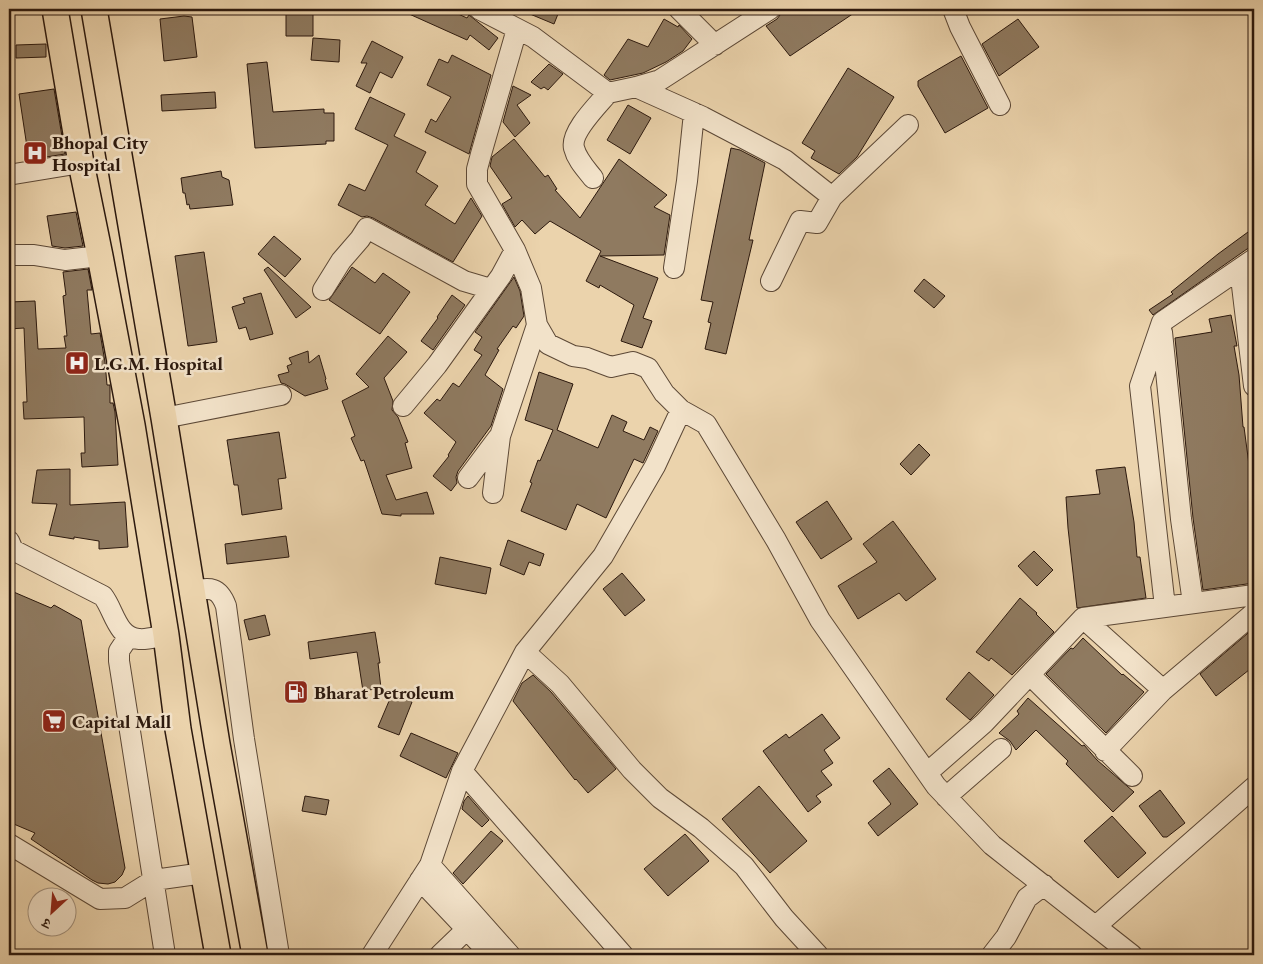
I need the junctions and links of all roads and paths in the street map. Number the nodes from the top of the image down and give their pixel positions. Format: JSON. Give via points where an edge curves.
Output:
{"nodes":[{"id":1,"x":55,"y":9,"type":"edge"},
{"id":2,"x":94,"y":9,"type":"edge"},
{"id":3,"x":479,"y":9,"type":"edge"},
{"id":4,"x":679,"y":9,"type":"edge"},
{"id":5,"x":770,"y":9,"type":"edge"},
{"id":6,"x":953,"y":9,"type":"edge"},
{"id":7,"x":517,"y":29,"type":"junction"},
{"id":8,"x":715,"y":45,"type":"junction"},
{"id":9,"x":636,"y":87,"type":"junction"},
{"id":10,"x":608,"y":93,"type":"junction"},
{"id":11,"x":1000,"y":105,"type":"dead end"},
{"id":12,"x":694,"y":113,"type":"junction"},
{"id":13,"x":908,"y":125,"type":"dead end"},
{"id":14,"x":81,"y":163,"type":"junction"},
{"id":15,"x":9,"y":173,"type":"edge"},
{"id":16,"x":593,"y":178,"type":"dead end"},
{"id":17,"x":832,"y":197,"type":"junction"},
{"id":18,"x":515,"y":250,"type":"junction"},
{"id":19,"x":9,"y":255,"type":"edge"},
{"id":20,"x":100,"y":256,"type":"junction"},
{"id":21,"x":1247,"y":264,"type":"edge"},
{"id":22,"x":674,"y":268,"type":"dead end"},
{"id":23,"x":771,"y":281,"type":"dead end"},
{"id":24,"x":490,"y":289,"type":"junction"},
{"id":25,"x":323,"y":290,"type":"dead end"},
{"id":26,"x":1162,"y":322,"type":"junction"},
{"id":27,"x":537,"y":325,"type":"junction"},
{"id":28,"x":1254,"y":386,"type":"edge"},
{"id":29,"x":281,"y":395,"type":"dead end"},
{"id":30,"x":403,"y":406,"type":"dead end"},
{"id":31,"x":681,"y":410,"type":"junction"},
{"id":32,"x":164,"y":418,"type":"junction"},
{"id":33,"x":500,"y":436,"type":"junction"},
{"id":34,"x":468,"y":478,"type":"dead end"},
{"id":35,"x":493,"y":493,"type":"dead end"},
{"id":36,"x":9,"y":541,"type":"edge"},
{"id":37,"x":192,"y":591,"type":"junction"},
{"id":38,"x":1254,"y":595,"type":"edge"},
{"id":39,"x":1193,"y":603,"type":"junction"},
{"id":40,"x":1165,"y":607,"type":"junction"},
{"id":41,"x":1254,"y":613,"type":"edge"},
{"id":42,"x":1083,"y":618,"type":"junction"},
{"id":43,"x":166,"y":635,"type":"junction"},
{"id":44,"x":129,"y":636,"type":"junction"},
{"id":45,"x":525,"y":652,"type":"junction"},
{"id":46,"x":1030,"y":675,"type":"junction"},
{"id":47,"x":1163,"y":690,"type":"junction"},
{"id":48,"x":1001,"y":749,"type":"dead end"},
{"id":49,"x":1105,"y":751,"type":"junction"},
{"id":50,"x":462,"y":771,"type":"junction"},
{"id":51,"x":927,"y":773,"type":"junction"},
{"id":52,"x":1132,"y":776,"type":"dead end"},
{"id":53,"x":1254,"y":787,"type":"edge"},
{"id":54,"x":946,"y":797,"type":"junction"},
{"id":55,"x":9,"y":844,"type":"edge"},
{"id":56,"x":204,"y":873,"type":"junction"},
{"id":57,"x":425,"y":873,"type":"junction"},
{"id":58,"x":154,"y":880,"type":"junction"},
{"id":59,"x":1044,"y":885,"type":"junction"},
{"id":60,"x":1096,"y":926,"type":"junction"},
{"id":61,"x":466,"y":930,"type":"junction"},
{"id":62,"x":165,"y":955,"type":"edge"},
{"id":63,"x":218,"y":955,"type":"edge"},
{"id":64,"x":255,"y":955,"type":"edge"},
{"id":65,"x":279,"y":955,"type":"edge"},
{"id":66,"x":372,"y":955,"type":"edge"},
{"id":67,"x":440,"y":955,"type":"edge"},
{"id":68,"x":491,"y":955,"type":"edge"},
{"id":69,"x":510,"y":955,"type":"edge"},
{"id":70,"x":623,"y":955,"type":"edge"},
{"id":71,"x":818,"y":955,"type":"edge"},
{"id":72,"x":992,"y":955,"type":"edge"},
{"id":73,"x":1132,"y":955,"type":"edge"}],
"edges":[{"from":1,"to":14,"type":"main road"},
{"from":2,"to":32,"type":"main road"},
{"from":3,"to":7,"type":"street"},
{"from":4,"to":8,"type":"street"},
{"from":5,"to":8,"type":"street"},
{"from":6,"to":11,"type":"street"},
{"from":7,"to":10,"type":"street","via":[[533,37]]},
{"from":7,"to":18,"type":"street","via":[[477,169],[477,184]]},
{"from":8,"to":9,"type":"street","via":[[660,80]]},
{"from":9,"to":10,"type":"street"},
{"from":9,"to":12,"type":"street"},
{"from":10,"to":16,"type":"street","via":[[577,132],[574,147],[580,162]]},
{"from":12,"to":17,"type":"street","via":[[785,160]]},
{"from":12,"to":22,"type":"street"},
{"from":13,"to":17,"type":"street"},
{"from":14,"to":15,"type":"street"},
{"from":14,"to":20,"type":"main road"},
{"from":17,"to":23,"type":"street","via":[[817,223],[800,221]]},
{"from":18,"to":24,"type":"street"},
{"from":18,"to":27,"type":"street","via":[[531,288]]},
{"from":19,"to":20,"type":"street","via":[[66,260]]},
{"from":20,"to":43,"type":"main road","via":[[132,425]]},
{"from":21,"to":26,"type":"street"},
{"from":21,"to":28,"type":"street"},
{"from":24,"to":25,"type":"street","via":[[464,280],[367,228]]},
{"from":24,"to":30,"type":"street","via":[[437,365]]},
{"from":26,"to":39,"type":"street","via":[[1181,519]]},
{"from":26,"to":40,"type":"street","via":[[1140,386]]},
{"from":27,"to":31,"type":"street","via":[[548,344],[573,356],[611,367],[633,362],[648,368],[664,393]]},
{"from":27,"to":33,"type":"street"},
{"from":29,"to":32,"type":"street"},
{"from":31,"to":45,"type":"street","via":[[655,466],[603,556]]},
{"from":31,"to":51,"type":"street","via":[[706,424],[820,620]]},
{"from":32,"to":37,"type":"main road"},
{"from":33,"to":34,"type":"street"},
{"from":33,"to":35,"type":"street"},
{"from":36,"to":44,"type":"street","via":[[13,550],[103,596],[121,629]]},
{"from":37,"to":64,"type":"main road"},
{"from":37,"to":65,"type":"street","via":[[206,588],[217,591],[226,606]]},
{"from":38,"to":39,"type":"street"},
{"from":39,"to":40,"type":"street"},
{"from":40,"to":42,"type":"street"},
{"from":41,"to":47,"type":"street"},
{"from":42,"to":46,"type":"street"},
{"from":42,"to":47,"type":"street"},
{"from":43,"to":44,"type":"street","via":[[139,639]]},
{"from":43,"to":56,"type":"main road","via":[[178,729]]},
{"from":44,"to":58,"type":"street","via":[[120,651],[119,660]]},
{"from":45,"to":50,"type":"street"},
{"from":45,"to":71,"type":"street","via":[[560,684],[632,770],[660,798],[744,866]]},
{"from":46,"to":49,"type":"street"},
{"from":46,"to":51,"type":"street","via":[[984,723]]},
{"from":47,"to":49,"type":"street"},
{"from":48,"to":54,"type":"street"},
{"from":49,"to":52,"type":"street"},
{"from":50,"to":57,"type":"street"},
{"from":50,"to":70,"type":"street"},
{"from":51,"to":54,"type":"street"},
{"from":53,"to":60,"type":"street"},
{"from":54,"to":59,"type":"street","via":[[992,845]]},
{"from":55,"to":58,"type":"street","via":[[100,899],[125,898]]},
{"from":56,"to":58,"type":"street"},
{"from":56,"to":63,"type":"main road"},
{"from":57,"to":61,"type":"street"},
{"from":57,"to":66,"type":"street"},
{"from":57,"to":69,"type":"street"},
{"from":58,"to":62,"type":"street"},
{"from":59,"to":60,"type":"street"},
{"from":59,"to":72,"type":"street","via":[[1027,898],[1006,937]]},
{"from":60,"to":73,"type":"street"},
{"from":61,"to":67,"type":"street"},
{"from":61,"to":68,"type":"street"}]}
